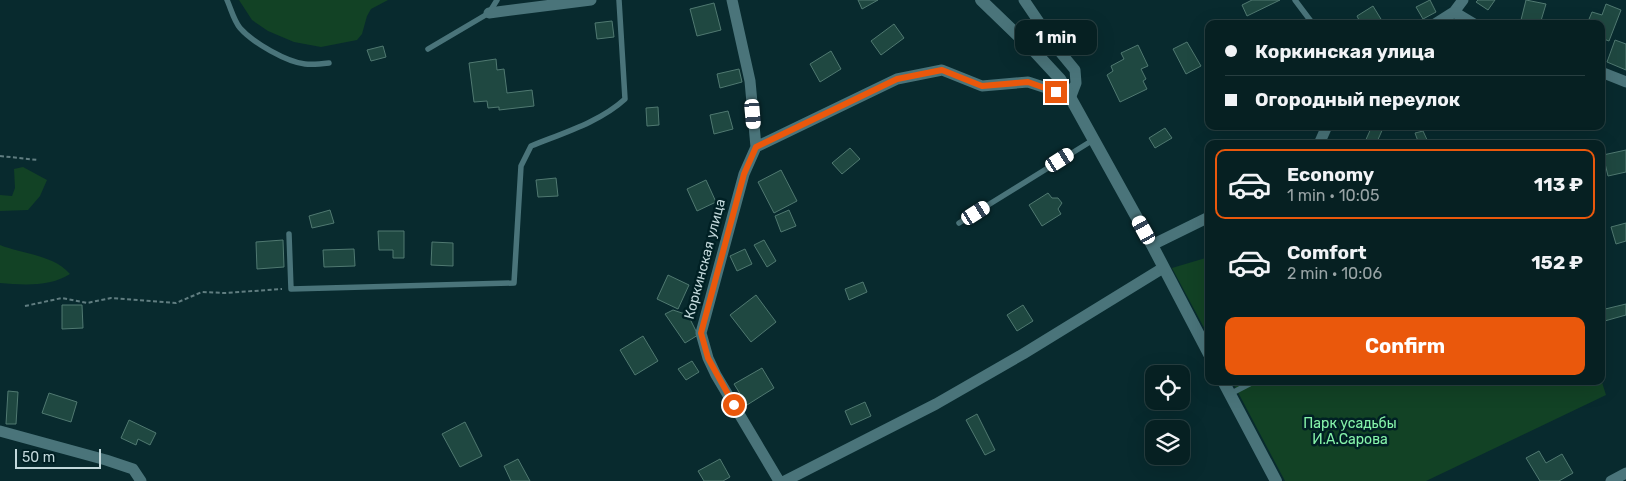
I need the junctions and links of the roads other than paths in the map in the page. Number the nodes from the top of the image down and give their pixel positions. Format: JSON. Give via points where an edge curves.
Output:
{"nodes":[{"id":1,"x":227,"y":0,"type":"edge"},
{"id":2,"x":497,"y":0,"type":"edge"},
{"id":3,"x":591,"y":0,"type":"edge"},
{"id":4,"x":619,"y":0,"type":"edge"},
{"id":5,"x":732,"y":0,"type":"edge"},
{"id":6,"x":981,"y":0,"type":"edge"},
{"id":7,"x":1024,"y":0,"type":"edge"},
{"id":8,"x":1295,"y":0,"type":"edge"},
{"id":9,"x":1464,"y":0,"type":"edge"},
{"id":10,"x":1454,"y":12,"type":"junction"},
{"id":11,"x":489,"y":13,"type":"junction"},
{"id":12,"x":1310,"y":20,"type":"edge"},
{"id":13,"x":1441,"y":20,"type":"edge"},
{"id":14,"x":1467,"y":20,"type":"edge"},
{"id":15,"x":428,"y":50,"type":"dead end"},
{"id":16,"x":329,"y":64,"type":"dead end"},
{"id":17,"x":1605,"y":74,"type":"edge"},
{"id":18,"x":1626,"y":82,"type":"edge"},
{"id":19,"x":1071,"y":96,"type":"junction"},
{"id":20,"x":1094,"y":139,"type":"junction"},
{"id":21,"x":756,"y":147,"type":"junction"},
{"id":22,"x":1205,"y":219,"type":"edge"},
{"id":23,"x":959,"y":223,"type":"dead end"},
{"id":24,"x":289,"y":234,"type":"dead end"},
{"id":25,"x":1152,"y":245,"type":"junction"},
{"id":26,"x":1163,"y":268,"type":"junction"},
{"id":27,"x":1205,"y":347,"type":"edge"},
{"id":28,"x":1225,"y":385,"type":"edge"},
{"id":29,"x":1247,"y":385,"type":"edge"},
{"id":30,"x":1230,"y":394,"type":"junction"},
{"id":31,"x":0,"y":431,"type":"edge"},
{"id":32,"x":1626,"y":472,"type":"edge"},
{"id":33,"x":141,"y":481,"type":"edge"},
{"id":34,"x":779,"y":481,"type":"edge"},
{"id":35,"x":785,"y":481,"type":"edge"},
{"id":36,"x":1276,"y":481,"type":"edge"},
{"id":37,"x":1611,"y":481,"type":"edge"}],
"edges":[{"from":1,"to":16,"type":"lane","via":[[240,28],[258,43],[305,64]]},
{"from":2,"to":11,"type":"lane"},
{"from":3,"to":11,"type":"street"},
{"from":4,"to":24,"type":"lane","via":[[625,99],[615,109],[531,146],[521,166],[514,283],[291,289]]},
{"from":5,"to":21,"type":"street","via":[[750,81]]},
{"from":6,"to":19,"type":"street","via":[[1035,52]]},
{"from":7,"to":19,"type":"street","via":[[1075,70],[1076,83]]},
{"from":8,"to":12,"type":"lane"},
{"from":9,"to":10,"type":"street"},
{"from":10,"to":13,"type":"street"},
{"from":10,"to":14,"type":"street"},
{"from":11,"to":15,"type":"lane"},
{"from":17,"to":18,"type":"street"},
{"from":19,"to":20,"type":"street"},
{"from":19,"to":21,"type":"street","via":[[1028,82],[982,86],[942,70],[897,79]]},
{"from":20,"to":23,"type":"lane"},
{"from":20,"to":25,"type":"street"},
{"from":21,"to":34,"type":"street","name":"Коркинская улица","via":[[744,174],[701,333],[716,375]]},
{"from":22,"to":25,"type":"street"},
{"from":25,"to":26,"type":"street"},
{"from":26,"to":27,"type":"street"},
{"from":26,"to":35,"type":"street","via":[[936,404]]},
{"from":28,"to":30,"type":"street"},
{"from":29,"to":30,"type":"lane"},
{"from":30,"to":36,"type":"street"},
{"from":31,"to":33,"type":"street","via":[[133,469]]},
{"from":32,"to":37,"type":"street"}]}
